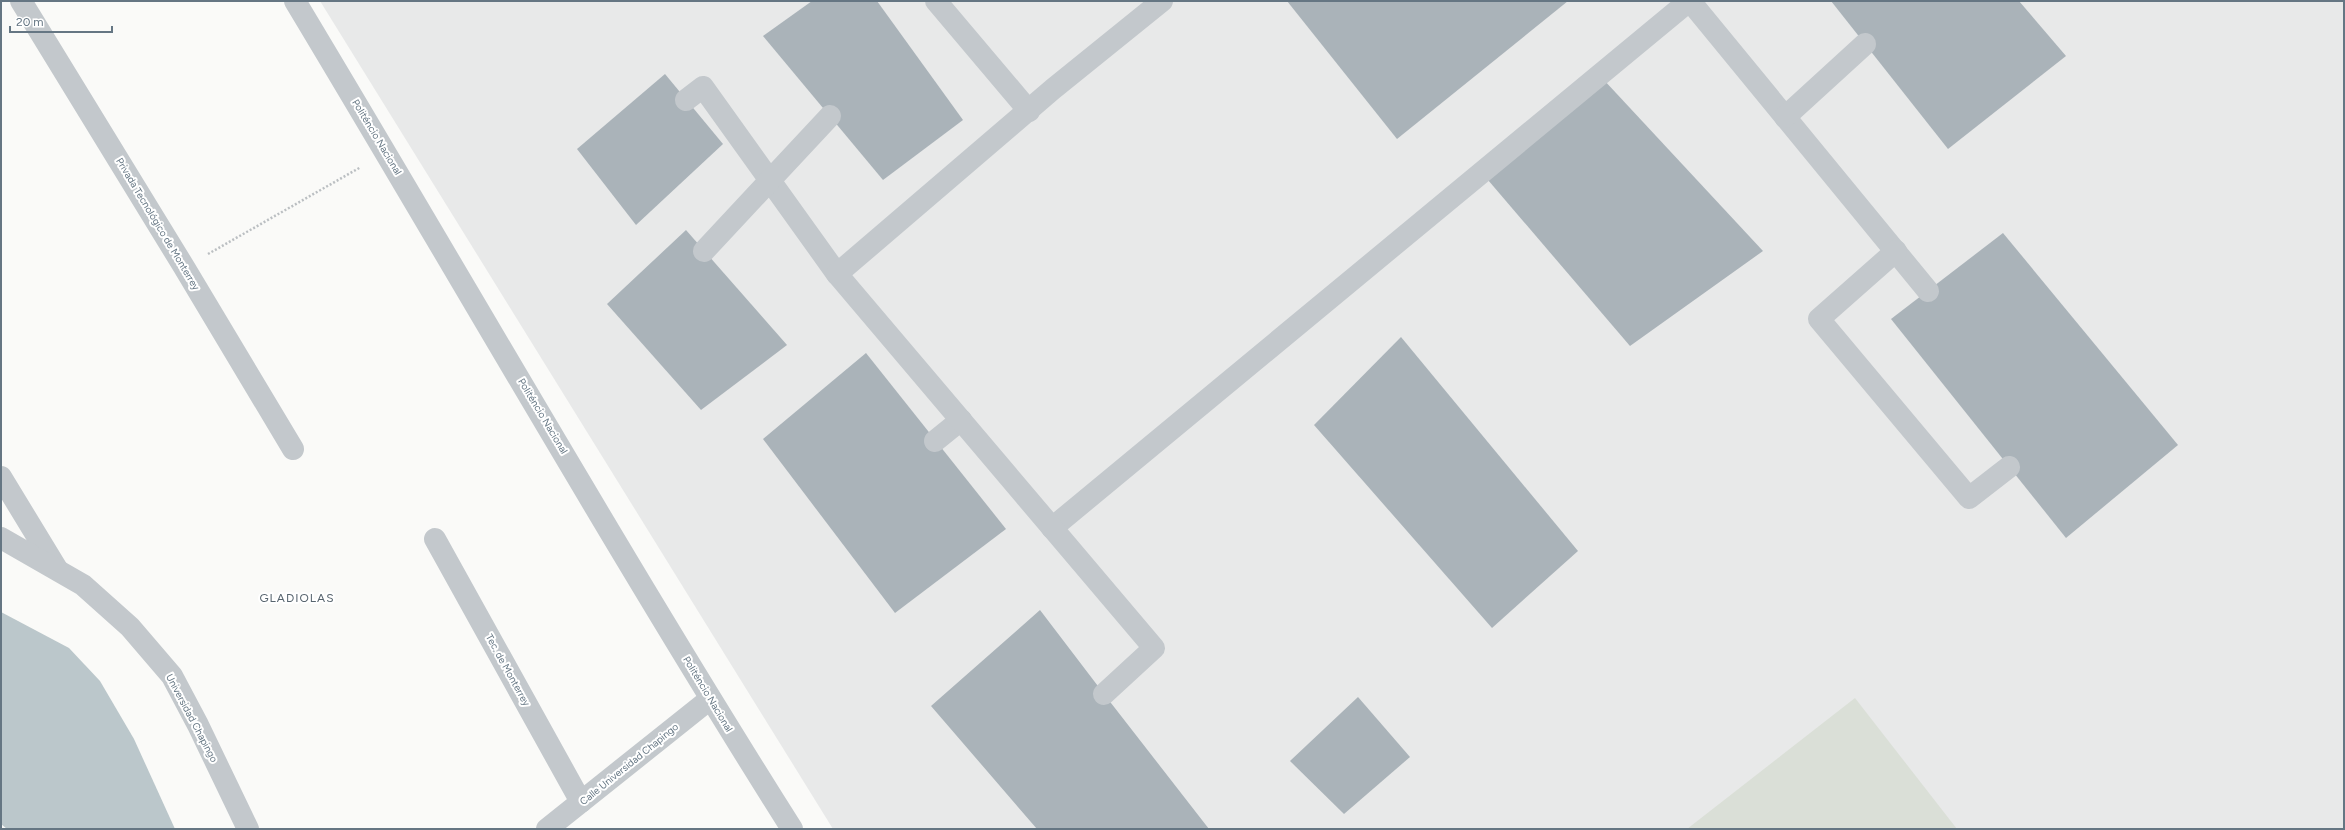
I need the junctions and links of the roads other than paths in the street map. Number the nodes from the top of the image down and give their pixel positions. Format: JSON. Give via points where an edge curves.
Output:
{"nodes":[{"id":1,"x":20,"y":1,"type":"edge"},
{"id":2,"x":295,"y":1,"type":"edge"},
{"id":3,"x":936,"y":1,"type":"edge"},
{"id":4,"x":1162,"y":1,"type":"edge"},
{"id":5,"x":1690,"y":1,"type":"edge"},
{"id":6,"x":1865,"y":44,"type":"dead end"},
{"id":7,"x":686,"y":100,"type":"dead end"},
{"id":8,"x":1029,"y":111,"type":"junction"},
{"id":9,"x":830,"y":116,"type":"dead end"},
{"id":10,"x":1786,"y":117,"type":"junction"},
{"id":11,"x":770,"y":181,"type":"junction"},
{"id":12,"x":704,"y":250,"type":"dead end"},
{"id":13,"x":1896,"y":251,"type":"junction"},
{"id":14,"x":836,"y":274,"type":"junction"},
{"id":15,"x":1928,"y":291,"type":"dead end"},
{"id":16,"x":961,"y":420,"type":"junction"},
{"id":17,"x":935,"y":441,"type":"dead end"},
{"id":18,"x":293,"y":449,"type":"dead end"},
{"id":19,"x":2009,"y":467,"type":"dead end"},
{"id":20,"x":1,"y":477,"type":"edge"},
{"id":21,"x":1052,"y":528,"type":"junction"},
{"id":22,"x":1,"y":538,"type":"edge"},
{"id":23,"x":435,"y":538,"type":"dead end"},
{"id":24,"x":58,"y":570,"type":"junction"},
{"id":25,"x":1104,"y":694,"type":"dead end"},
{"id":26,"x":710,"y":699,"type":"junction"},
{"id":27,"x":581,"y":802,"type":"junction"},
{"id":28,"x":248,"y":829,"type":"edge"},
{"id":29,"x":547,"y":829,"type":"edge"},
{"id":30,"x":792,"y":829,"type":"edge"}],
"edges":[{"from":1,"to":18,"type":"street","name":"Privada Tecnológico de Monterrey"},
{"from":2,"to":26,"type":"street","name":"Politéncio Nacional"},
{"from":3,"to":8,"type":"street"},
{"from":4,"to":8,"type":"street"},
{"from":5,"to":10,"type":"street"},
{"from":5,"to":21,"type":"street"},
{"from":6,"to":10,"type":"street"},
{"from":7,"to":11,"type":"street","via":[[703,88]]},
{"from":8,"to":14,"type":"street"},
{"from":9,"to":11,"type":"street"},
{"from":10,"to":13,"type":"street"},
{"from":11,"to":12,"type":"street"},
{"from":11,"to":14,"type":"street"},
{"from":13,"to":15,"type":"street"},
{"from":13,"to":19,"type":"street","via":[[1819,319],[1969,498]]},
{"from":14,"to":16,"type":"street"},
{"from":16,"to":17,"type":"street"},
{"from":16,"to":21,"type":"street"},
{"from":20,"to":24,"type":"street"},
{"from":21,"to":25,"type":"street","via":[[1154,648]]},
{"from":22,"to":24,"type":"street","name":"Universidad Chapingo"},
{"from":23,"to":27,"type":"street","name":"Tec. de Monterrey"},
{"from":24,"to":28,"type":"street","name":"Universidad Chapingo","via":[[83,585],[130,627],[172,676]]},
{"from":26,"to":27,"type":"street","name":"Calle Universidad Chapingo"},
{"from":26,"to":30,"type":"street","name":"Politéncio Nacional"},
{"from":27,"to":29,"type":"street","name":"Calle Universidad Chapingo"}]}
